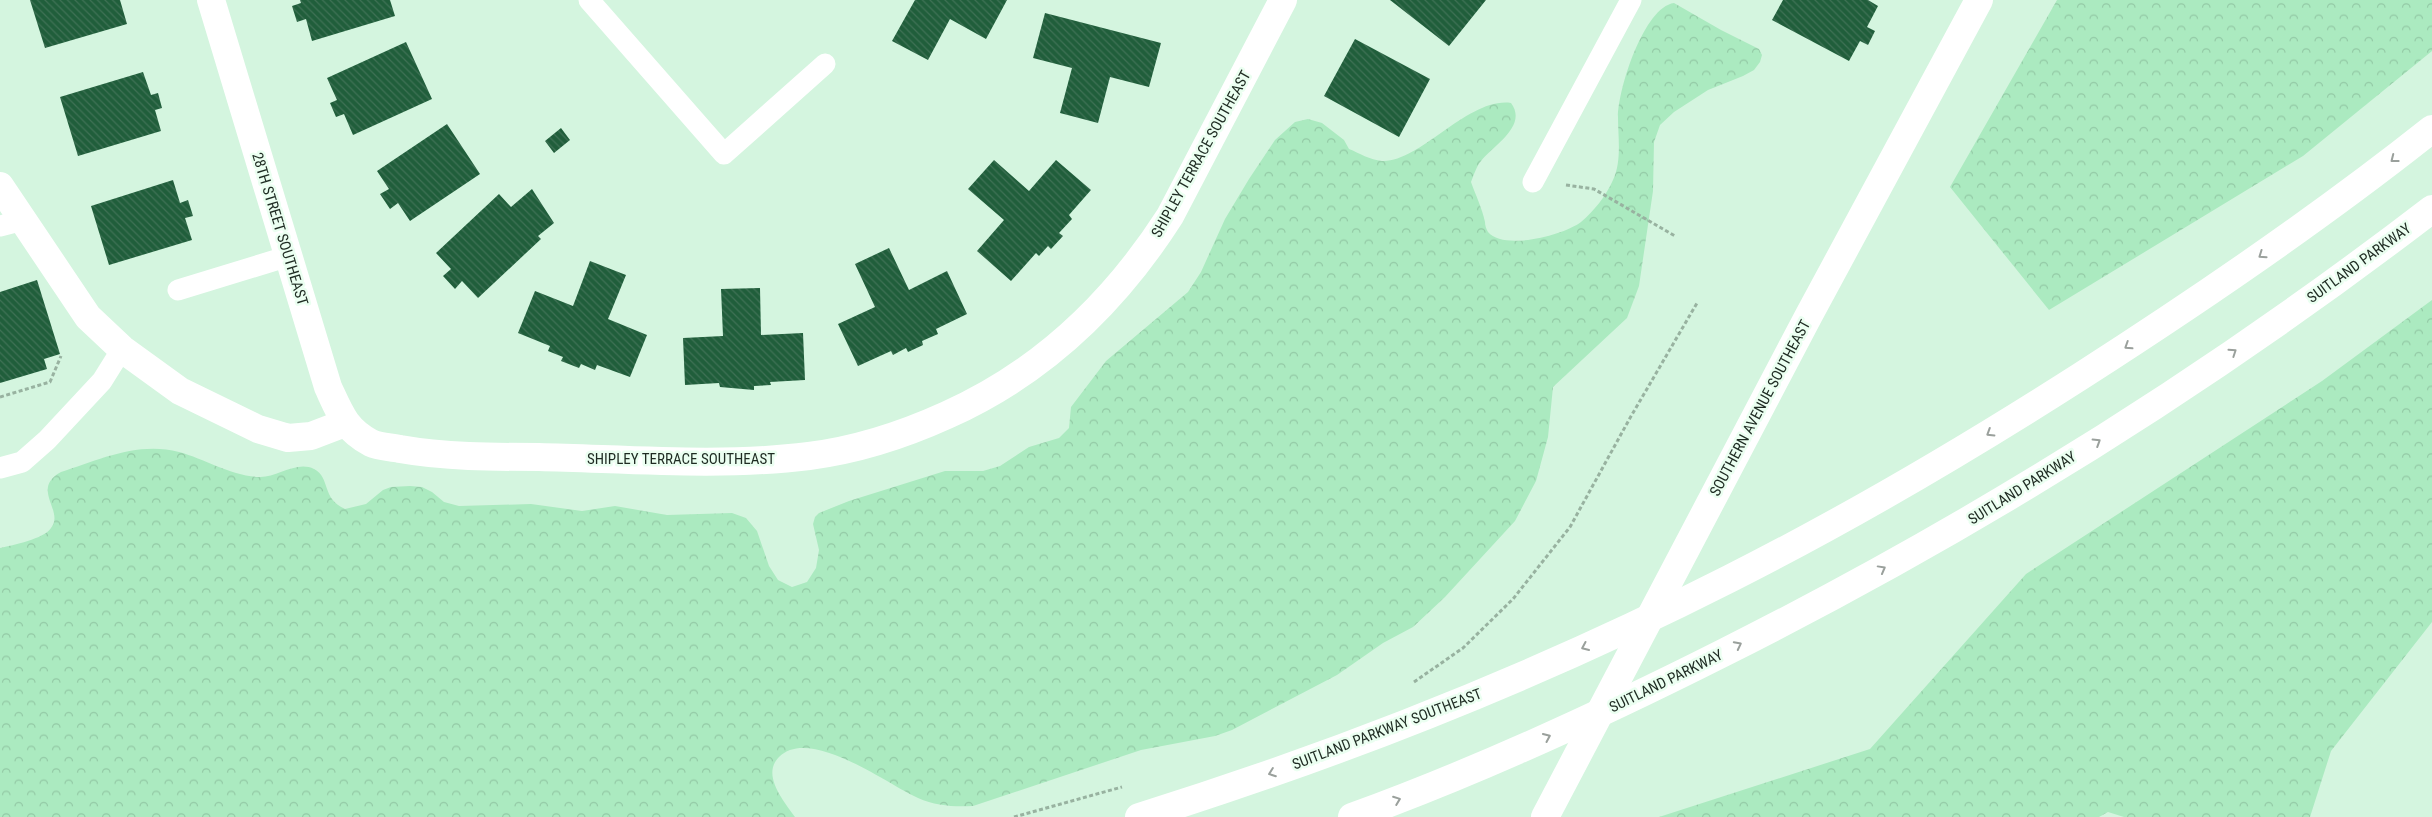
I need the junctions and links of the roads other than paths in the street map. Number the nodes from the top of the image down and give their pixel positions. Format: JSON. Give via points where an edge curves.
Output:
{"nodes":[{"id":1,"x":211,"y":0,"type":"edge"},
{"id":2,"x":589,"y":0,"type":"edge"},
{"id":3,"x":1284,"y":0,"type":"edge"},
{"id":4,"x":1630,"y":0,"type":"edge"},
{"id":5,"x":1979,"y":0,"type":"edge"},
{"id":6,"x":825,"y":64,"type":"dead end"},
{"id":7,"x":2432,"y":129,"type":"edge"},
{"id":8,"x":1533,"y":182,"type":"road end"},
{"id":9,"x":0,"y":186,"type":"edge"},
{"id":10,"x":2432,"y":209,"type":"edge"},
{"id":11,"x":11,"y":223,"type":"edge"},
{"id":12,"x":289,"y":256,"type":"junction"},
{"id":13,"x":178,"y":290,"type":"dead end"},
{"id":14,"x":122,"y":349,"type":"junction"},
{"id":15,"x":345,"y":423,"type":"junction"},
{"id":16,"x":373,"y":444,"type":"joint"},
{"id":17,"x":0,"y":468,"type":"edge"},
{"id":18,"x":1139,"y":817,"type":"edge"},
{"id":19,"x":1352,"y":817,"type":"edge"},
{"id":20,"x":1545,"y":817,"type":"edge"}],
"edges":[{"from":1,"to":12,"type":"main road","name":"28TH STREET SOUTHEAST"},
{"from":2,"to":6,"type":"lane","via":[[724,154]]},
{"from":3,"to":16,"type":"main road","name":"SHIPLEY TERRACE SOUTHEAST","via":[[1183,193],[1151,245],[1118,288],[1086,321],[1028,367],[1001,386],[949,414],[917,428],[854,447],[761,462],[475,456]]},
{"from":4,"to":8,"type":"lane"},
{"from":5,"to":20,"type":"main road","name":"SOUTHERN AVENUE SOUTHEAST"},
{"from":7,"to":18,"type":"main road","name":"SUITLAND PARKWAY SOUTHEAST","one_way":true,"via":[[2312,220],[2139,339],[1886,495],[1817,533],[1727,580],[1533,671],[1388,730],[1226,790]]},
{"from":9,"to":11,"type":"main road"},
{"from":19,"to":10,"type":"main road","name":"SUITLAND PARKWAY","one_way":true,"via":[[1510,755],[1585,720],[1718,655],[1942,537],[2030,484],[2239,348]]},
{"from":11,"to":14,"type":"main road","via":[[88,317]]},
{"from":12,"to":13,"type":"lane"},
{"from":12,"to":15,"type":"main road","name":"28TH STREET SOUTHEAST","via":[[328,387]]},
{"from":14,"to":15,"type":"main road","via":[[180,391],[272,434],[288,438],[311,436]]},
{"from":14,"to":17,"type":"lane","via":[[102,381],[47,440],[22,462]]},
{"from":15,"to":16,"type":"main road","name":"28TH STREET SOUTHEAST"}]}
